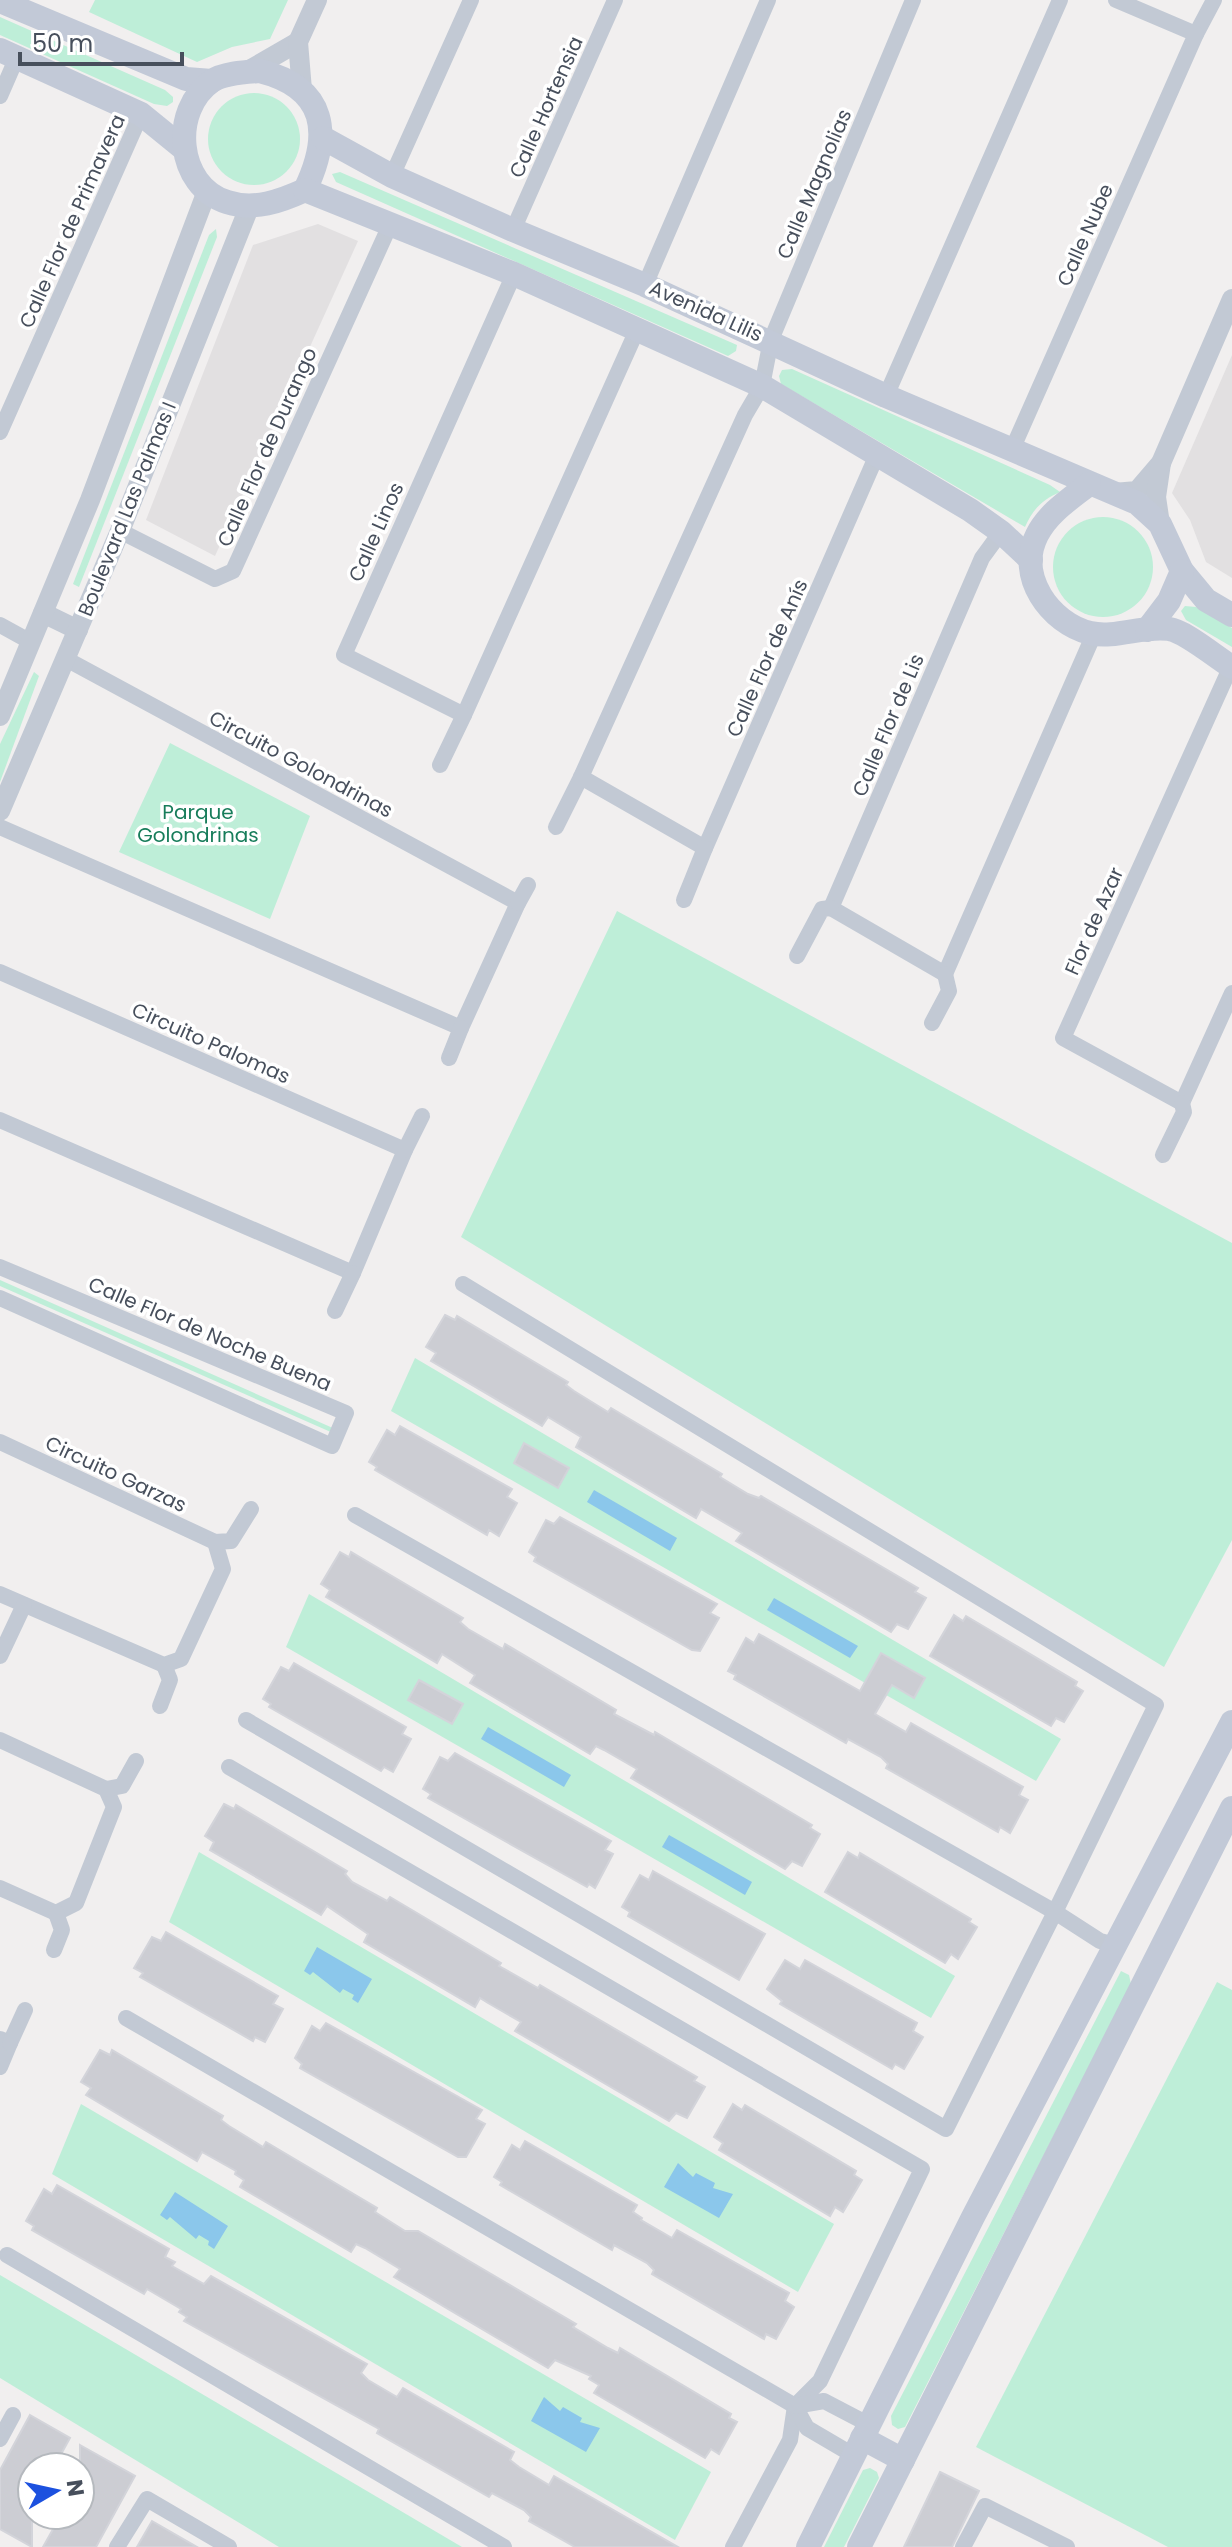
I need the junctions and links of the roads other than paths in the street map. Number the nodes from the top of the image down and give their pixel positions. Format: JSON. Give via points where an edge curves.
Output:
{"nodes":[{"id":1,"x":317,"y":0,"type":"edge"},
{"id":2,"x":471,"y":0,"type":"edge"},
{"id":3,"x":615,"y":0,"type":"edge"},
{"id":4,"x":768,"y":0,"type":"edge"},
{"id":5,"x":913,"y":0,"type":"edge"},
{"id":6,"x":1060,"y":0,"type":"edge"},
{"id":7,"x":1116,"y":0,"type":"edge"},
{"id":8,"x":1214,"y":0,"type":"edge"},
{"id":9,"x":7,"y":2,"type":"edge"},
{"id":10,"x":1196,"y":34,"type":"junction"},
{"id":11,"x":298,"y":42,"type":"junction"},
{"id":12,"x":8,"y":54,"type":"edge"},
{"id":13,"x":246,"y":72,"type":"junction"},
{"id":14,"x":212,"y":81,"type":"junction"},
{"id":15,"x":302,"y":90,"type":"junction"},
{"id":16,"x":0,"y":96,"type":"edge"},
{"id":17,"x":141,"y":114,"type":"junction"},
{"id":18,"x":323,"y":138,"type":"junction"},
{"id":19,"x":184,"y":149,"type":"junction"},
{"id":20,"x":392,"y":176,"type":"junction"},
{"id":21,"x":305,"y":190,"type":"junction"},
{"id":22,"x":207,"y":191,"type":"junction"},
{"id":23,"x":250,"y":205,"type":"junction"},
{"id":24,"x":390,"y":225,"type":"junction"},
{"id":25,"x":513,"y":230,"type":"junction"},
{"id":26,"x":514,"y":274,"type":"junction"},
{"id":27,"x":645,"y":285,"type":"junction"},
{"id":28,"x":1232,"y":299,"type":"edge"},
{"id":29,"x":637,"y":330,"type":"junction"},
{"id":30,"x":771,"y":340,"type":"junction"},
{"id":31,"x":762,"y":386,"type":"junction"},
{"id":32,"x":886,"y":396,"type":"junction"},
{"id":33,"x":0,"y":432,"type":"edge"},
{"id":34,"x":1011,"y":452,"type":"junction"},
{"id":35,"x":876,"y":457,"type":"junction"},
{"id":36,"x":1161,"y":463,"type":"junction"},
{"id":37,"x":1089,"y":484,"type":"junction"},
{"id":38,"x":1114,"y":493,"type":"junction"},
{"id":39,"x":1160,"y":524,"type":"junction"},
{"id":40,"x":120,"y":531,"type":"junction"},
{"id":41,"x":1001,"y":532,"type":"junction"},
{"id":42,"x":1031,"y":560,"type":"junction"},
{"id":43,"x":1182,"y":571,"type":"junction"},
{"id":44,"x":43,"y":613,"type":"junction"},
{"id":45,"x":1232,"y":615,"type":"edge"},
{"id":46,"x":0,"y":625,"type":"edge"},
{"id":47,"x":78,"y":630,"type":"junction"},
{"id":48,"x":1147,"y":630,"type":"junction"},
{"id":49,"x":1094,"y":634,"type":"junction"},
{"id":50,"x":31,"y":642,"type":"junction"},
{"id":51,"x":66,"y":659,"type":"junction"},
{"id":52,"x":1231,"y":666,"type":"edge"},
{"id":53,"x":464,"y":715,"type":"junction"},
{"id":54,"x":0,"y":716,"type":"edge"},
{"id":55,"x":440,"y":765,"type":"dead end"},
{"id":56,"x":581,"y":777,"type":"junction"},
{"id":57,"x":0,"y":811,"type":"edge"},
{"id":58,"x":0,"y":827,"type":"edge"},
{"id":59,"x":556,"y":827,"type":"dead end"},
{"id":60,"x":705,"y":848,"type":"junction"},
{"id":61,"x":528,"y":885,"type":"dead end"},
{"id":62,"x":684,"y":900,"type":"dead end"},
{"id":63,"x":518,"y":903,"type":"junction"},
{"id":64,"x":831,"y":908,"type":"junction"},
{"id":65,"x":797,"y":956,"type":"dead end"},
{"id":66,"x":0,"y":972,"type":"edge"},
{"id":67,"x":945,"y":974,"type":"junction"},
{"id":68,"x":1232,"y":993,"type":"edge"},
{"id":69,"x":932,"y":1023,"type":"dead end"},
{"id":70,"x":461,"y":1028,"type":"junction"},
{"id":71,"x":449,"y":1058,"type":"dead end"},
{"id":72,"x":1182,"y":1103,"type":"junction"},
{"id":73,"x":422,"y":1116,"type":"dead end"},
{"id":74,"x":0,"y":1120,"type":"edge"},
{"id":75,"x":405,"y":1150,"type":"junction"},
{"id":76,"x":1163,"y":1155,"type":"dead end"},
{"id":77,"x":0,"y":1267,"type":"edge"},
{"id":78,"x":353,"y":1273,"type":"junction"},
{"id":79,"x":463,"y":1284,"type":"dead end"},
{"id":80,"x":0,"y":1298,"type":"edge"},
{"id":81,"x":335,"y":1311,"type":"dead end"},
{"id":82,"x":0,"y":1442,"type":"edge"},
{"id":83,"x":251,"y":1509,"type":"dead end"},
{"id":84,"x":355,"y":1515,"type":"dead end"},
{"id":85,"x":215,"y":1542,"type":"junction"},
{"id":86,"x":0,"y":1594,"type":"edge"},
{"id":87,"x":24,"y":1605,"type":"junction"},
{"id":88,"x":0,"y":1656,"type":"edge"},
{"id":89,"x":164,"y":1665,"type":"junction"},
{"id":90,"x":160,"y":1706,"type":"dead end"},
{"id":91,"x":246,"y":1720,"type":"dead end"},
{"id":92,"x":1232,"y":1722,"type":"edge"},
{"id":93,"x":0,"y":1740,"type":"edge"},
{"id":94,"x":136,"y":1761,"type":"dead end"},
{"id":95,"x":229,"y":1767,"type":"dead end"},
{"id":96,"x":106,"y":1789,"type":"junction"},
{"id":97,"x":1232,"y":1808,"type":"edge"},
{"id":98,"x":0,"y":1888,"type":"edge"},
{"id":99,"x":1055,"y":1912,"type":"junction"},
{"id":100,"x":56,"y":1913,"type":"junction"},
{"id":101,"x":1116,"y":1945,"type":"junction"},
{"id":102,"x":54,"y":1950,"type":"dead end"},
{"id":103,"x":1154,"y":1967,"type":"junction"},
{"id":104,"x":25,"y":2010,"type":"dead end"},
{"id":105,"x":126,"y":2018,"type":"dead end"},
{"id":106,"x":5,"y":2041,"type":"edge"},
{"id":107,"x":0,"y":2067,"type":"edge"},
{"id":108,"x":7,"y":2255,"type":"dead end"},
{"id":109,"x":795,"y":2406,"type":"junction"},
{"id":110,"x":13,"y":2415,"type":"dead end"},
{"id":111,"x":0,"y":2439,"type":"edge"},
{"id":112,"x":861,"y":2439,"type":"junction"},
{"id":113,"x":903,"y":2460,"type":"junction"},
{"id":114,"x":117,"y":2547,"type":"edge"},
{"id":115,"x":229,"y":2547,"type":"edge"},
{"id":116,"x":504,"y":2547,"type":"edge"},
{"id":117,"x":733,"y":2547,"type":"edge"},
{"id":118,"x":808,"y":2547,"type":"edge"},
{"id":119,"x":859,"y":2547,"type":"edge"},
{"id":120,"x":963,"y":2547,"type":"edge"},
{"id":121,"x":1067,"y":2547,"type":"edge"}],
"edges":[{"from":1,"to":11,"type":"street"},
{"from":2,"to":20,"type":"street"},
{"from":3,"to":25,"type":"street","name":"Calle Hortensia"},
{"from":4,"to":27,"type":"street"},
{"from":5,"to":30,"type":"street","name":"Calle Magnolias"},
{"from":6,"to":32,"type":"street"},
{"from":7,"to":10,"type":"street"},
{"from":8,"to":10,"type":"street","name":"Calle Nube"},
{"from":9,"to":14,"type":"main road","via":[[186,79]]},
{"from":10,"to":34,"type":"street","name":"Calle Nube"},
{"from":11,"to":13,"type":"street"},
{"from":11,"to":15,"type":"street"},
{"from":12,"to":16,"type":"street"},
{"from":12,"to":17,"type":"main road"},
{"from":13,"to":14,"type":"main road"},
{"from":13,"to":15,"type":"main road","via":[[281,76]]},
{"from":14,"to":19,"type":"main road","via":[[186,112]]},
{"from":15,"to":18,"type":"main road","via":[[317,110]]},
{"from":17,"to":19,"type":"main road"},
{"from":17,"to":33,"type":"street","name":"Calle Flor de Primavera"},
{"from":18,"to":20,"type":"main road","name":"Avenida Lilis"},
{"from":18,"to":21,"type":"main road"},
{"from":19,"to":22,"type":"main road","via":[[188,167]]},
{"from":20,"to":25,"type":"main road","name":"Avenida Lilis"},
{"from":21,"to":23,"type":"main road","via":[[275,203]]},
{"from":21,"to":24,"type":"main road"},
{"from":22,"to":23,"type":"main road","via":[[227,202]]},
{"from":22,"to":44,"type":"street","name":"Boulevard Las Palmas I"},
{"from":23,"to":40,"type":"street","name":"Boulevard Las Palmas I"},
{"from":24,"to":26,"type":"main road"},
{"from":24,"to":40,"type":"street","name":"Calle Flor de Durango","via":[[233,571],[215,579]]},
{"from":25,"to":27,"type":"main road","name":"Avenida Lilis"},
{"from":26,"to":29,"type":"main road"},
{"from":26,"to":53,"type":"street","name":"Calle Linos","via":[[344,655]]},
{"from":27,"to":30,"type":"main road","name":"Avenida Lilis"},
{"from":28,"to":36,"type":"street"},
{"from":29,"to":31,"type":"main road"},
{"from":29,"to":53,"type":"street"},
{"from":30,"to":31,"type":"street","name":"Calle Magnolias"},
{"from":30,"to":32,"type":"main road","name":"Avenida Lilis"},
{"from":31,"to":35,"type":"main road"},
{"from":31,"to":56,"type":"street","name":"Calle Magnolias"},
{"from":32,"to":34,"type":"main road","name":"Avenida Lilis"},
{"from":34,"to":37,"type":"main road","name":"Avenida Lilis"},
{"from":35,"to":41,"type":"main road"},
{"from":35,"to":60,"type":"street","name":"Calle Flor de Anís"},
{"from":36,"to":38,"type":"street","via":[[1137,491]]},
{"from":36,"to":39,"type":"street","via":[[1156,497]]},
{"from":37,"to":38,"type":"main road"},
{"from":37,"to":42,"type":"main road","via":[[1053,512],[1036,536]]},
{"from":38,"to":39,"type":"main road","via":[[1137,503]]},
{"from":39,"to":43,"type":"main road"},
{"from":40,"to":47,"type":"street","name":"Boulevard Las Palmas I"},
{"from":41,"to":42,"type":"main road"},
{"from":41,"to":64,"type":"street","name":"Calle Flor de Lis","via":[[982,558]]},
{"from":42,"to":49,"type":"main road","via":[[1043,604],[1067,625]]},
{"from":43,"to":45,"type":"main road","via":[[1206,600]]},
{"from":43,"to":48,"type":"main road","via":[[1169,601]]},
{"from":44,"to":47,"type":"street"},
{"from":44,"to":50,"type":"street","name":"Boulevard Las Palmas I"},
{"from":46,"to":50,"type":"street"},
{"from":47,"to":51,"type":"street","name":"Boulevard Las Palmas I"},
{"from":48,"to":49,"type":"main road"},
{"from":48,"to":52,"type":"main road","via":[[1172,629]]},
{"from":49,"to":67,"type":"street"},
{"from":50,"to":54,"type":"street","name":"Boulevard Las Palmas I"},
{"from":51,"to":57,"type":"street","name":"Boulevard Las Palmas I"},
{"from":51,"to":63,"type":"street","name":"Circuito Golondrinas"},
{"from":52,"to":72,"type":"street","name":"Flor de Azar","via":[[1063,1038]]},
{"from":53,"to":55,"type":"street"},
{"from":56,"to":59,"type":"street"},
{"from":56,"to":60,"type":"street"},
{"from":58,"to":70,"type":"street"},
{"from":60,"to":62,"type":"street","name":"Calle Flor de Anís"},
{"from":61,"to":63,"type":"street"},
{"from":63,"to":70,"type":"street"},
{"from":64,"to":65,"type":"street","name":"Calle Flor de Lis","via":[[822,909]]},
{"from":64,"to":67,"type":"street"},
{"from":66,"to":75,"type":"street","name":"Circuito Palomas"},
{"from":67,"to":69,"type":"street","via":[[949,991]]},
{"from":68,"to":72,"type":"street"},
{"from":70,"to":71,"type":"street"},
{"from":72,"to":76,"type":"street","via":[[1184,1112]]},
{"from":73,"to":75,"type":"street"},
{"from":74,"to":78,"type":"street"},
{"from":75,"to":78,"type":"street"},
{"from":77,"to":80,"type":"street","name":"Calle Flor de Noche Buena","via":[[346,1413],[332,1446]]},
{"from":78,"to":81,"type":"street"},
{"from":79,"to":99,"type":"street","via":[[1156,1705]]},
{"from":82,"to":85,"type":"street","name":"Circuito Garzas"},
{"from":83,"to":85,"type":"street","via":[[231,1541]]},
{"from":84,"to":99,"type":"street"},
{"from":85,"to":89,"type":"street","via":[[223,1569],[181,1659]]},
{"from":86,"to":87,"type":"street"},
{"from":87,"to":88,"type":"street"},
{"from":87,"to":89,"type":"street"},
{"from":89,"to":90,"type":"street","via":[[170,1680]]},
{"from":91,"to":99,"type":"street","via":[[946,2129]]},
{"from":92,"to":101,"type":"main road"},
{"from":93,"to":96,"type":"street"},
{"from":94,"to":96,"type":"street","via":[[122,1786]]},
{"from":95,"to":109,"type":"street","via":[[922,2169],[820,2381]]},
{"from":96,"to":100,"type":"street","via":[[114,1807],[76,1903]]},
{"from":97,"to":103,"type":"main road"},
{"from":98,"to":100,"type":"street"},
{"from":99,"to":101,"type":"street","via":[[1100,1941]]},
{"from":100,"to":102,"type":"street","via":[[62,1930]]},
{"from":101,"to":103,"type":"main road"},
{"from":101,"to":112,"type":"main road"},
{"from":103,"to":113,"type":"main road"},
{"from":104,"to":106,"type":"street"},
{"from":105,"to":109,"type":"street"},
{"from":106,"to":107,"type":"street"},
{"from":108,"to":116,"type":"street"},
{"from":109,"to":112,"type":"street","via":[[807,2428]]},
{"from":109,"to":112,"type":"street","via":[[824,2401]]},
{"from":109,"to":117,"type":"street","via":[[790,2440]]},
{"from":110,"to":111,"type":"street"},
{"from":112,"to":113,"type":"main road"},
{"from":112,"to":118,"type":"main road"},
{"from":113,"to":119,"type":"main road"},
{"from":114,"to":115,"type":"street","via":[[147,2499]]},
{"from":120,"to":121,"type":"street","via":[[985,2506]]}]}
